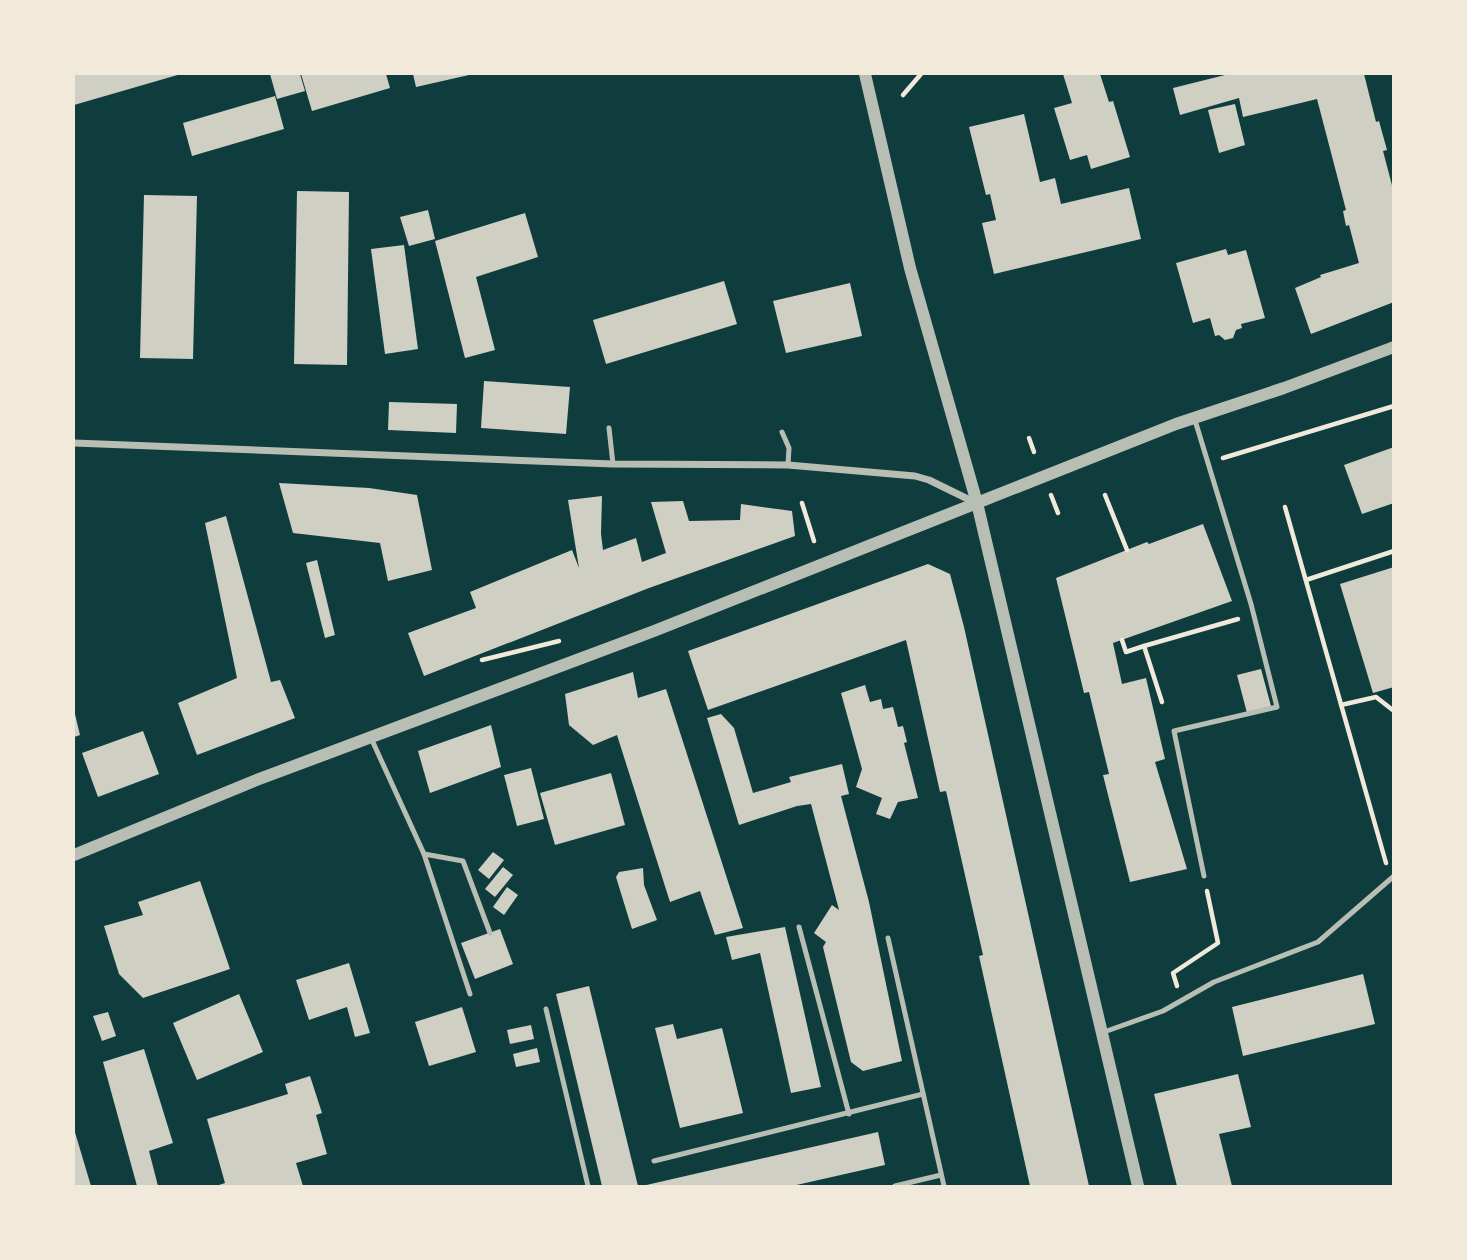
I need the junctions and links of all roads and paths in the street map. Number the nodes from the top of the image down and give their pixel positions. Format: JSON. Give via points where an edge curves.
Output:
{"nodes":[{"id":1,"x":865,"y":74,"type":"edge"},
{"id":2,"x":921,"y":74,"type":"edge"},
{"id":3,"x":903,"y":95,"type":"dead end"},
{"id":4,"x":1394,"y":347,"type":"edge"},
{"id":5,"x":1394,"y":406,"type":"edge"},
{"id":6,"x":1194,"y":417,"type":"junction"},
{"id":7,"x":609,"y":428,"type":"dead end"},
{"id":8,"x":782,"y":432,"type":"dead end"},
{"id":9,"x":1029,"y":438,"type":"dead end"},
{"id":10,"x":74,"y":443,"type":"edge"},
{"id":11,"x":1034,"y":452,"type":"dead end"},
{"id":12,"x":1209,"y":463,"type":"junction"},
{"id":13,"x":613,"y":464,"type":"junction"},
{"id":14,"x":788,"y":466,"type":"junction"},
{"id":15,"x":1051,"y":495,"type":"dead end"},
{"id":16,"x":1105,"y":495,"type":"dead end"},
{"id":17,"x":802,"y":503,"type":"dead end"},
{"id":18,"x":977,"y":503,"type":"junction"},
{"id":19,"x":1285,"y":507,"type":"dead end"},
{"id":20,"x":1058,"y":513,"type":"dead end"},
{"id":21,"x":814,"y":541,"type":"dead end"},
{"id":22,"x":1127,"y":550,"type":"dead end"},
{"id":23,"x":1394,"y":551,"type":"edge"},
{"id":24,"x":1306,"y":580,"type":"junction"},
{"id":25,"x":1254,"y":614,"type":"junction"},
{"id":26,"x":1122,"y":640,"type":"dead end"},
{"id":27,"x":1144,"y":646,"type":"junction"},
{"id":28,"x":1162,"y":702,"type":"dead end"},
{"id":29,"x":1341,"y":705,"type":"junction"},
{"id":30,"x":1394,"y":710,"type":"edge"},
{"id":31,"x":371,"y":738,"type":"junction"},
{"id":32,"x":424,"y":854,"type":"junction"},
{"id":33,"x":74,"y":855,"type":"edge"},
{"id":34,"x":1204,"y":876,"type":"joint"},
{"id":35,"x":1392,"y":877,"type":"edge"},
{"id":36,"x":799,"y":927,"type":"dead end"},
{"id":37,"x":490,"y":933,"type":"dead end"},
{"id":38,"x":888,"y":938,"type":"dead end"},
{"id":39,"x":470,"y":994,"type":"dead end"},
{"id":40,"x":1181,"y":1001,"type":"junction"},
{"id":41,"x":546,"y":1009,"type":"dead end"},
{"id":42,"x":1101,"y":1033,"type":"junction"},
{"id":43,"x":923,"y":1094,"type":"junction"},
{"id":44,"x":849,"y":1114,"type":"junction"},
{"id":45,"x":654,"y":1161,"type":"dead end"},
{"id":46,"x":942,"y":1175,"type":"junction"},
{"id":47,"x":588,"y":1186,"type":"edge"},
{"id":48,"x":895,"y":1186,"type":"edge"},
{"id":49,"x":944,"y":1186,"type":"edge"},
{"id":50,"x":1138,"y":1186,"type":"edge"}],
"edges":[{"from":1,"to":18,"type":"street","via":[[910,268]]},
{"from":2,"to":3,"type":"path"},
{"from":4,"to":6,"type":"street"},
{"from":5,"to":12,"type":"path"},
{"from":6,"to":12,"type":"lane"},
{"from":6,"to":18,"type":"street"},
{"from":7,"to":13,"type":"lane"},
{"from":8,"to":14,"type":"lane","via":[[789,449]]},
{"from":9,"to":11,"type":"path"},
{"from":10,"to":13,"type":"street"},
{"from":12,"to":25,"type":"lane"},
{"from":13,"to":14,"type":"street"},
{"from":14,"to":18,"type":"street","via":[[915,476]]},
{"from":15,"to":20,"type":"path"},
{"from":16,"to":22,"type":"path"},
{"from":17,"to":21,"type":"path"},
{"from":18,"to":31,"type":"street"},
{"from":18,"to":42,"type":"street"},
{"from":19,"to":24,"type":"path"},
{"from":23,"to":24,"type":"path"},
{"from":24,"to":29,"type":"path"},
{"from":25,"to":27,"type":"path"},
{"from":25,"to":34,"type":"lane","via":[[1277,707],[1174,731]]},
{"from":26,"to":27,"type":"path","via":[[1126,652]]},
{"from":27,"to":28,"type":"path"},
{"from":29,"to":30,"type":"path","via":[[1376,696]]},
{"from":29,"to":35,"type":"path"},
{"from":31,"to":32,"type":"lane"},
{"from":31,"to":33,"type":"street"},
{"from":32,"to":37,"type":"lane","via":[[463,861]]},
{"from":32,"to":39,"type":"lane"},
{"from":34,"to":40,"type":"path","via":[[1219,943],[1173,974]]},
{"from":35,"to":40,"type":"lane","via":[[1318,942],[1214,982]]},
{"from":36,"to":44,"type":"lane"},
{"from":38,"to":43,"type":"lane"},
{"from":40,"to":42,"type":"lane"},
{"from":41,"to":47,"type":"lane"},
{"from":42,"to":50,"type":"street"},
{"from":43,"to":44,"type":"lane"},
{"from":43,"to":46,"type":"lane"},
{"from":44,"to":45,"type":"lane"},
{"from":46,"to":48,"type":"lane"},
{"from":46,"to":49,"type":"lane"}]}
